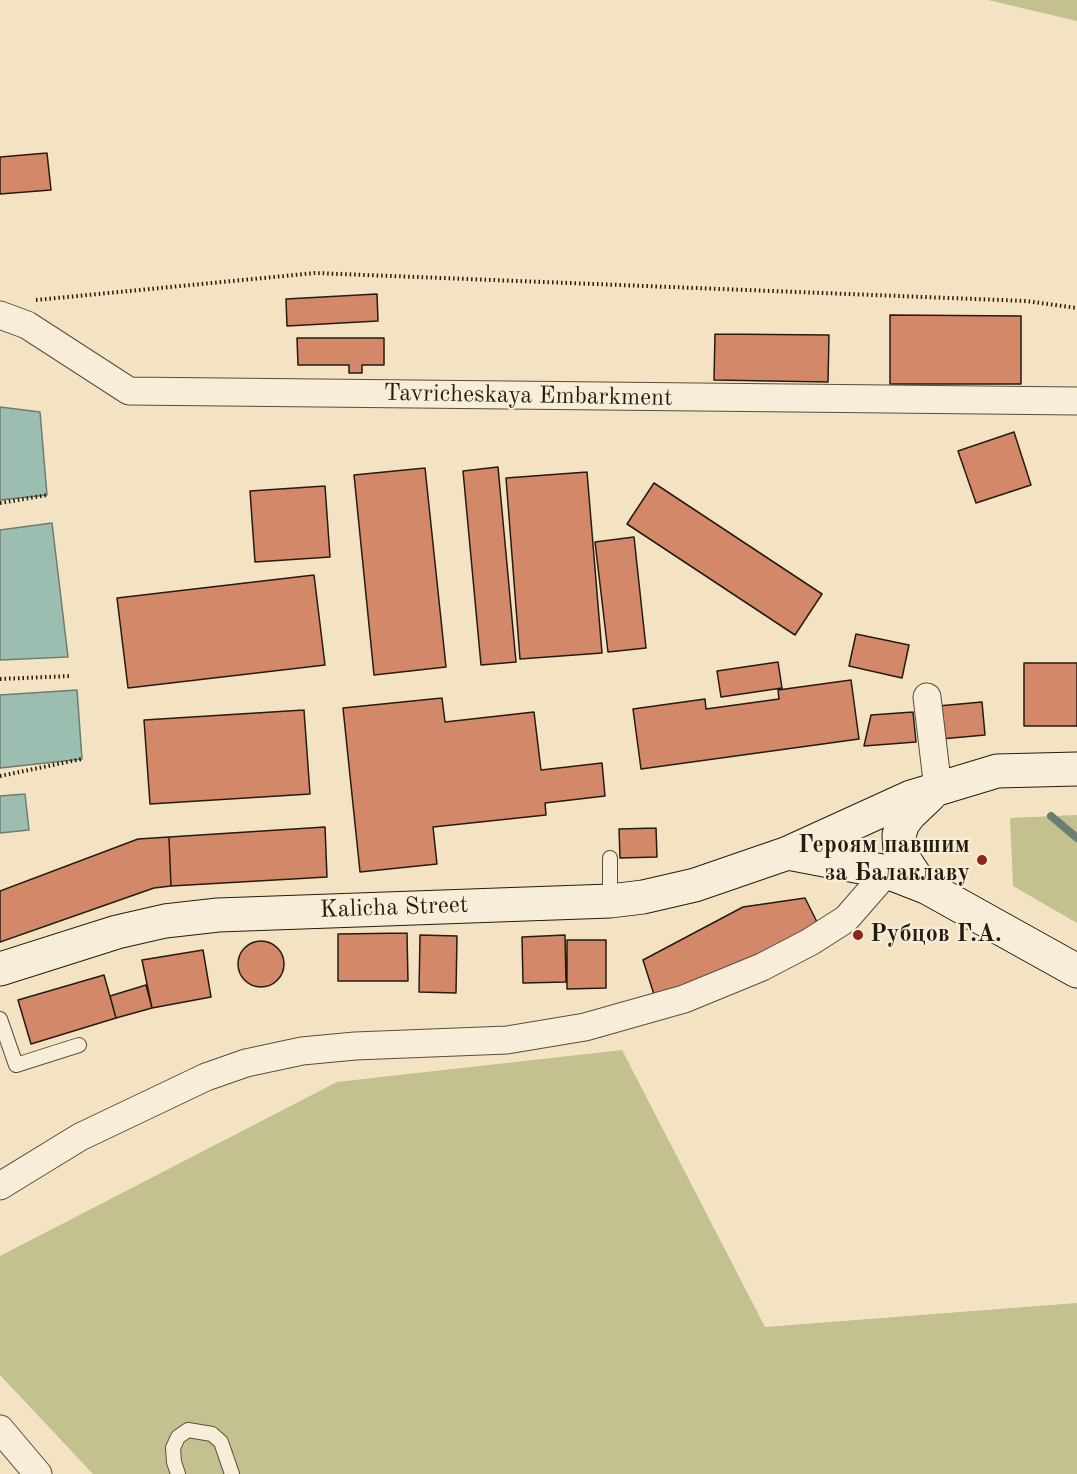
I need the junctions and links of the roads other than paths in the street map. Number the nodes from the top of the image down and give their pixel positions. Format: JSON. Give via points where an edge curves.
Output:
{"nodes":[{"id":1,"x":0,"y":315,"type":"edge"},
{"id":2,"x":1077,"y":401,"type":"edge"},
{"id":3,"x":927,"y":697,"type":"dead end"},
{"id":4,"x":1077,"y":769,"type":"edge"},
{"id":5,"x":938,"y":789,"type":"junction"},
{"id":6,"x":788,"y":853,"type":"junction"},
{"id":7,"x":610,"y":858,"type":"dead end"},
{"id":8,"x":887,"y":872,"type":"junction"},
{"id":9,"x":928,"y":888,"type":"junction"},
{"id":10,"x":610,"y":901,"type":"junction"},
{"id":11,"x":0,"y":969,"type":"edge"},
{"id":12,"x":1077,"y":971,"type":"edge"},
{"id":13,"x":0,"y":1019,"type":"edge"},
{"id":14,"x":79,"y":1045,"type":"dead end"},
{"id":15,"x":0,"y":1186,"type":"edge"},
{"id":16,"x":0,"y":1430,"type":"edge"},
{"id":17,"x":38,"y":1474,"type":"edge"},
{"id":18,"x":178,"y":1474,"type":"edge"},
{"id":19,"x":232,"y":1474,"type":"edge"}],
"edges":[{"from":1,"to":2,"type":"street","name":"Tavricheskaya Embarkment","via":[[27,324],[129,391]]},
{"from":3,"to":5,"type":"street"},
{"from":4,"to":5,"type":"main road","name":"Kalicha Street","via":[[997,771]]},
{"from":5,"to":6,"type":"main road","name":"Kalicha Street","via":[[911,797]]},
{"from":5,"to":9,"type":"main road","via":[[909,813],[899,836],[907,864]]},
{"from":6,"to":8,"type":"main road"},
{"from":6,"to":10,"type":"main road","name":"Kalicha Street","via":[[695,885]]},
{"from":7,"to":10,"type":"lane"},
{"from":8,"to":9,"type":"main road"},
{"from":8,"to":15,"type":"street","via":[[846,919],[810,942],[684,999],[585,1027],[507,1040],[344,1047],[246,1063],[206,1077],[80,1137]]},
{"from":9,"to":12,"type":"main road"},
{"from":10,"to":11,"type":"main road","name":"Kalicha Street","via":[[218,915],[117,932]]},
{"from":13,"to":14,"type":"lane","via":[[16,1065]]},
{"from":16,"to":17,"type":"street"},
{"from":18,"to":19,"type":"lane","via":[[173,1448],[178,1437],[188,1430],[212,1434],[222,1442]]}]}
